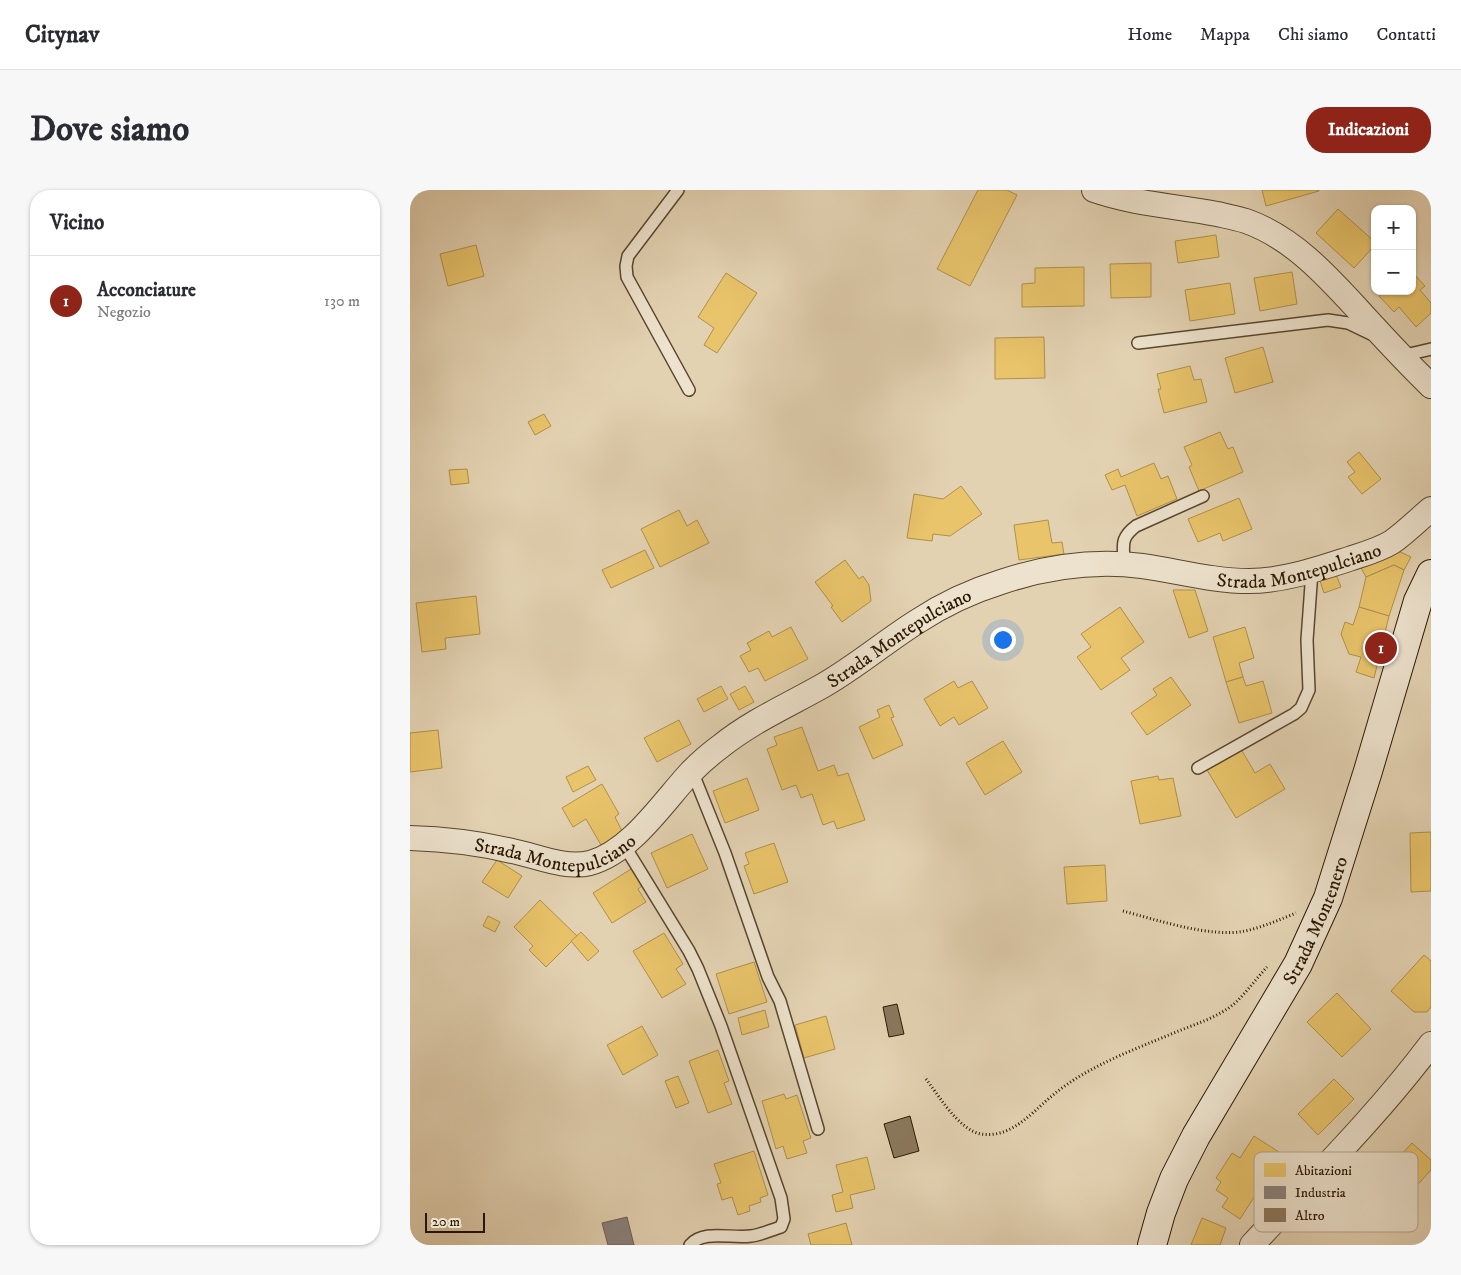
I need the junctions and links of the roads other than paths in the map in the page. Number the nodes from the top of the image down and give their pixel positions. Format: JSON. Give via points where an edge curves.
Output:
{"nodes":[{"id":1,"x":678,"y":190,"type":"edge"},
{"id":2,"x":1094,"y":190,"type":"edge"},
{"id":3,"x":1138,"y":343,"type":"dead end"},
{"id":4,"x":1395,"y":349,"type":"junction"},
{"id":5,"x":1431,"y":349,"type":"edge"},
{"id":6,"x":1431,"y":386,"type":"edge"},
{"id":7,"x":689,"y":390,"type":"dead end"},
{"id":8,"x":1203,"y":496,"type":"dead end"},
{"id":9,"x":1431,"y":509,"type":"edge"},
{"id":10,"x":1124,"y":565,"type":"junction"},
{"id":11,"x":1312,"y":571,"type":"junction"},
{"id":12,"x":1431,"y":574,"type":"edge"},
{"id":13,"x":1198,"y":768,"type":"dead end"},
{"id":14,"x":692,"y":771,"type":"junction"},
{"id":15,"x":410,"y":838,"type":"edge"},
{"id":16,"x":624,"y":845,"type":"junction"},
{"id":17,"x":1431,"y":1044,"type":"edge"},
{"id":18,"x":818,"y":1128,"type":"dead end"},
{"id":19,"x":1339,"y":1152,"type":"edge"},
{"id":20,"x":1264,"y":1232,"type":"edge"},
{"id":21,"x":690,"y":1245,"type":"edge"},
{"id":22,"x":1152,"y":1245,"type":"edge"},
{"id":23,"x":1252,"y":1245,"type":"edge"}],
"edges":[{"from":1,"to":7,"type":"lane","via":[[628,256],[626,266],[627,277]]},
{"from":2,"to":4,"type":"street","via":[[1244,220],[1266,229],[1318,266]]},
{"from":3,"to":4,"type":"lane","via":[[1328,320],[1348,323]]},
{"from":4,"to":5,"type":"lane"},
{"from":4,"to":6,"type":"street"},
{"from":8,"to":10,"type":"lane","via":[[1128,532],[1124,540]]},
{"from":9,"to":11,"type":"street","name":"Strada Montepulciano","via":[[1390,543]]},
{"from":10,"to":11,"type":"street","name":"Strada Montepulciano","via":[[1252,581]]},
{"from":10,"to":14,"type":"street","name":"Strada Montepulciano","via":[[1068,566],[999,582],[964,596],[919,620],[826,684],[758,720]]},
{"from":11,"to":13,"type":"lane","via":[[1307,640],[1310,682],[1301,708]]},
{"from":12,"to":22,"type":"main road","name":"Strada Montenero","via":[[1418,600],[1328,898],[1298,964],[1174,1179]]},
{"from":14,"to":16,"type":"street","name":"Strada Montepulciano"},
{"from":14,"to":18,"type":"lane","via":[[725,853],[768,977],[780,1001]]},
{"from":15,"to":16,"type":"street","name":"Strada Montepulciano","via":[[470,843],[575,864],[590,863]]},
{"from":16,"to":21,"type":"lane","via":[[698,969],[781,1198],[784,1218],[781,1227],[751,1236],[704,1237]]},
{"from":17,"to":19,"type":"street"},
{"from":20,"to":23,"type":"street"}]}
